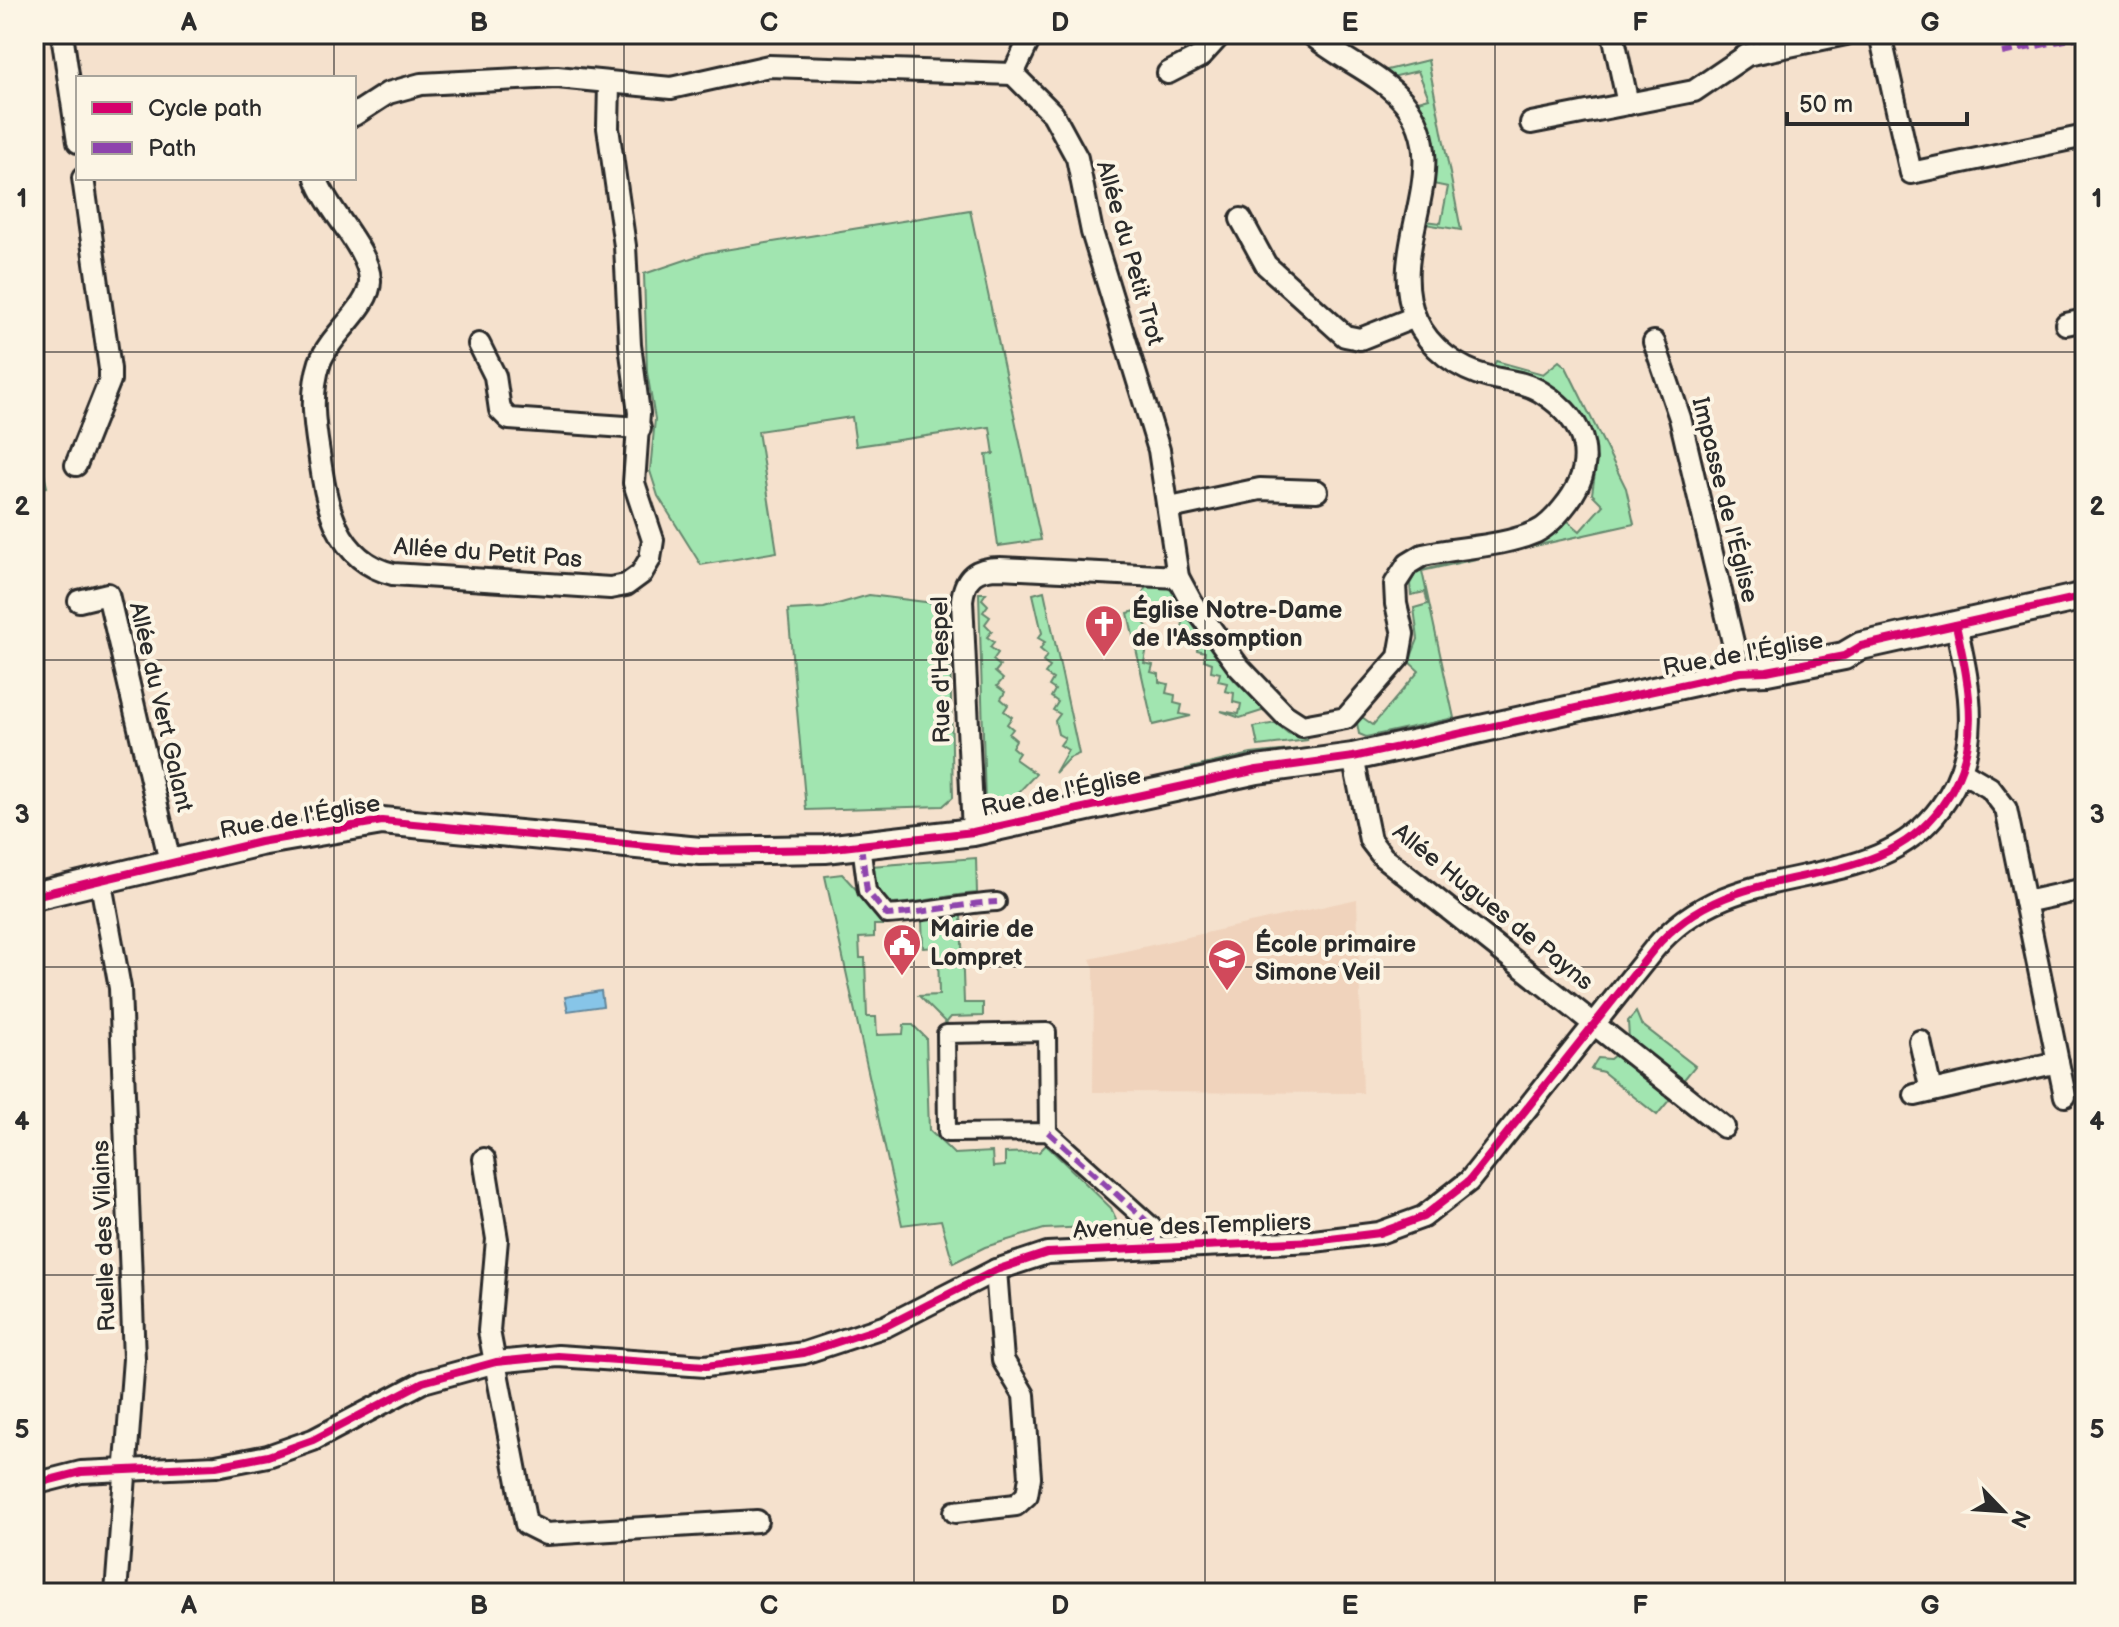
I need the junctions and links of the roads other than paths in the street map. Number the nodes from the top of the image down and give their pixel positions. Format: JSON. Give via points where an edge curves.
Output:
{"nodes":[{"id":1,"x":62,"y":34,"type":"edge"},
{"id":2,"x":1032,"y":34,"type":"edge"},
{"id":3,"x":1221,"y":34,"type":"edge"},
{"id":4,"x":1311,"y":34,"type":"edge"},
{"id":5,"x":1613,"y":34,"type":"edge"},
{"id":6,"x":1846,"y":34,"type":"edge"},
{"id":7,"x":1880,"y":34,"type":"edge"},
{"id":8,"x":1168,"y":73,"type":"dead end"},
{"id":9,"x":1013,"y":74,"type":"junction"},
{"id":10,"x":609,"y":84,"type":"junction"},
{"id":11,"x":1628,"y":104,"type":"junction"},
{"id":12,"x":356,"y":114,"type":"edge"},
{"id":13,"x":1531,"y":123,"type":"dead end"},
{"id":14,"x":76,"y":128,"type":"edge"},
{"id":15,"x":2085,"y":136,"type":"edge"},
{"id":16,"x":83,"y":180,"type":"edge"},
{"id":17,"x":317,"y":180,"type":"edge"},
{"id":18,"x":1241,"y":219,"type":"dead end"},
{"id":19,"x":1415,"y":317,"type":"junction"},
{"id":20,"x":1654,"y":342,"type":"dead end"},
{"id":21,"x":479,"y":344,"type":"dead end"},
{"id":22,"x":640,"y":428,"type":"junction"},
{"id":23,"x":76,"y":465,"type":"dead end"},
{"id":24,"x":1317,"y":491,"type":"dead end"},
{"id":25,"x":1170,"y":508,"type":"junction"},
{"id":26,"x":1178,"y":577,"type":"junction"},
{"id":27,"x":2085,"y":596,"type":"edge"},
{"id":28,"x":79,"y":601,"type":"dead end"},
{"id":29,"x":1956,"y":625,"type":"junction"},
{"id":30,"x":1740,"y":672,"type":"junction"},
{"id":31,"x":1339,"y":722,"type":"junction"},
{"id":32,"x":1348,"y":758,"type":"junction"},
{"id":33,"x":1961,"y":771,"type":"junction"},
{"id":34,"x":973,"y":832,"type":"junction"},
{"id":35,"x":861,"y":845,"type":"junction"},
{"id":36,"x":170,"y":862,"type":"junction"},
{"id":37,"x":100,"y":878,"type":"junction"},
{"id":38,"x":2085,"y":889,"type":"edge"},
{"id":39,"x":34,"y":896,"type":"edge"},
{"id":40,"x":997,"y":902,"type":"dead end"},
{"id":41,"x":2025,"y":902,"type":"junction"},
{"id":42,"x":1594,"y":1024,"type":"junction"},
{"id":43,"x":1920,"y":1041,"type":"dead end"},
{"id":44,"x":2058,"y":1062,"type":"junction"},
{"id":45,"x":2065,"y":1096,"type":"dead end"},
{"id":46,"x":1724,"y":1127,"type":"dead end"},
{"id":47,"x":1048,"y":1132,"type":"junction"},
{"id":48,"x":484,"y":1159,"type":"dead end"},
{"id":49,"x":1153,"y":1246,"type":"junction"},
{"id":50,"x":996,"y":1270,"type":"junction"},
{"id":51,"x":496,"y":1362,"type":"junction"},
{"id":52,"x":128,"y":1469,"type":"junction"},
{"id":53,"x":34,"y":1484,"type":"edge"},
{"id":54,"x":955,"y":1512,"type":"dead end"},
{"id":55,"x":757,"y":1521,"type":"dead end"},
{"id":56,"x":116,"y":1593,"type":"edge"}],
"edges":[{"from":1,"to":14,"type":"street"},
{"from":2,"to":9,"type":"street"},
{"from":3,"to":8,"type":"street","via":[[1201,56]]},
{"from":4,"to":19,"type":"street","via":[[1389,88],[1417,121],[1425,154],[1408,278]]},
{"from":5,"to":11,"type":"street"},
{"from":6,"to":11,"type":"street","via":[[1747,55],[1694,91]]},
{"from":7,"to":15,"type":"street","via":[[1911,173]]},
{"from":9,"to":10,"type":"street","via":[[769,66],[687,86]]},
{"from":9,"to":25,"type":"street","name":"Allée du Petit Trot","via":[[1053,114],[1077,158],[1092,232],[1153,428]]},
{"from":10,"to":12,"type":"street","via":[[557,77],[421,84],[388,93]]},
{"from":10,"to":22,"type":"street","name":"Allée du Petit Pas","via":[[608,128],[625,246]]},
{"from":11,"to":13,"type":"street"},
{"from":16,"to":23,"type":"street","via":[[110,380]]},
{"from":17,"to":22,"type":"street","name":"Allée du Petit Pas","via":[[370,273],[365,300],[327,347],[313,403],[329,511],[346,543],[364,561],[408,576],[626,585],[647,567],[652,550],[634,483]]},
{"from":18,"to":19,"type":"street","via":[[1266,265],[1345,336],[1360,339]]},
{"from":19,"to":31,"type":"street","via":[[1432,342],[1458,364],[1536,389],[1553,400],[1581,438],[1585,476],[1553,520],[1536,532],[1423,555],[1408,564],[1394,594],[1403,634],[1399,657]]},
{"from":20,"to":30,"type":"street","name":"Impasse de l'Église","via":[[1680,418]]},
{"from":21,"to":22,"type":"street","via":[[495,376],[500,410],[509,419]]},
{"from":24,"to":25,"type":"street","via":[[1260,489]]},
{"from":25,"to":26,"type":"street","name":"Allée du Petit Trot"},
{"from":26,"to":31,"type":"street","name":"Allée du Petit Trot","via":[[1238,666],[1285,715],[1310,727]]},
{"from":26,"to":34,"type":"street","name":"Rue d'Hespel","via":[[987,568],[970,576],[963,590]]},
{"from":27,"to":29,"type":"street","name":"Rue de l'Église"},
{"from":28,"to":36,"type":"street","name":"Allée du Vert Galant","via":[[108,594]]},
{"from":29,"to":30,"type":"street","name":"Rue de l'Église","via":[[1858,647],[1844,656]]},
{"from":29,"to":33,"type":"street","name":"Avenue des Templiers","via":[[1972,699]]},
{"from":30,"to":32,"type":"street","name":"Rue de l'Église"},
{"from":31,"to":32,"type":"street"},
{"from":32,"to":34,"type":"street","name":"Rue de l'Église","via":[[1257,770]]},
{"from":32,"to":42,"type":"street","name":"Allée Hugues de Payns","via":[[1375,848]]},
{"from":33,"to":41,"type":"street","via":[[2002,802]]},
{"from":33,"to":42,"type":"street","name":"Avenue des Templiers","via":[[1939,810],[1902,846],[1867,861],[1746,888],[1708,903],[1665,936]]},
{"from":34,"to":35,"type":"street","name":"Rue de l'Église"},
{"from":35,"to":36,"type":"street","name":"Rue de l'Église","via":[[700,851],[390,821],[310,831]]},
{"from":35,"to":40,"type":"street","via":[[867,891],[887,915]]},
{"from":36,"to":37,"type":"street","name":"Rue de l'Église"},
{"from":37,"to":39,"type":"street","name":"Rue de l'Église"},
{"from":37,"to":52,"type":"street","name":"Ruelle des Vilains","via":[[121,1004],[135,1378]]},
{"from":38,"to":41,"type":"street"},
{"from":41,"to":44,"type":"street"},
{"from":42,"to":46,"type":"street","name":"Allée Hugues de Payns"},
{"from":42,"to":49,"type":"street","name":"Avenue des Templiers","via":[[1469,1181],[1408,1225],[1332,1240]]},
{"from":43,"to":44,"type":"street","via":[[1923,1093]]},
{"from":44,"to":45,"type":"street"},
{"from":47,"to":47,"type":"street","via":[[1047,1032],[946,1034],[947,1133]]},
{"from":47,"to":49,"type":"street","via":[[1153,1227]]},
{"from":48,"to":51,"type":"street","via":[[497,1239],[489,1314]]},
{"from":49,"to":50,"type":"street","name":"Avenue des Templiers","via":[[1047,1253]]},
{"from":50,"to":51,"type":"street","name":"Avenue des Templiers","via":[[886,1326],[784,1357],[706,1366],[558,1356]]},
{"from":50,"to":54,"type":"street","via":[[1003,1360],[1024,1395],[1030,1485],[1016,1505]]},
{"from":51,"to":52,"type":"street","name":"Avenue des Templiers","via":[[423,1382],[313,1440],[276,1453],[216,1466]]},
{"from":51,"to":55,"type":"street","via":[[521,1511],[531,1528],[546,1534]]},
{"from":52,"to":53,"type":"street","name":"Avenue des Templiers","via":[[73,1473]]},
{"from":52,"to":56,"type":"street","name":"Ruelle des Vilains"}]}
